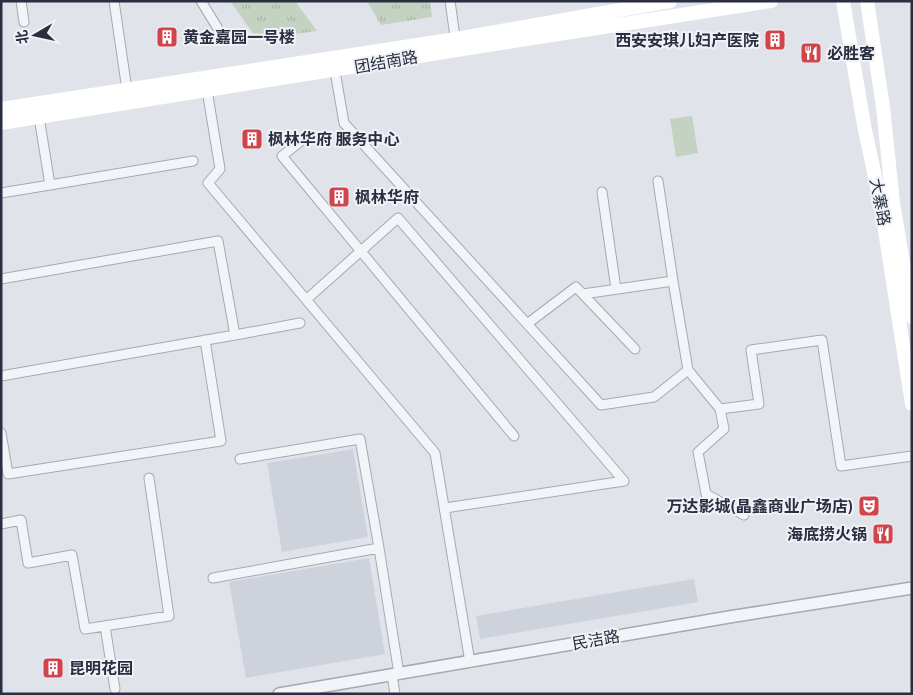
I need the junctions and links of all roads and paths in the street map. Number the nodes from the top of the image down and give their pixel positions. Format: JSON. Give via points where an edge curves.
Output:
{"nodes":[{"id":1,"x":21,"y":1,"type":"edge"},
{"id":2,"x":114,"y":1,"type":"edge"},
{"id":3,"x":201,"y":1,"type":"edge"},
{"id":4,"x":450,"y":1,"type":"edge"},
{"id":5,"x":670,"y":1,"type":"edge"},
{"id":6,"x":771,"y":1,"type":"edge"},
{"id":7,"x":842,"y":1,"type":"edge"},
{"id":8,"x":867,"y":1,"type":"edge"},
{"id":9,"x":24,"y":22,"type":"dead end"},
{"id":10,"x":217,"y":27,"type":"dead end"},
{"id":11,"x":456,"y":44,"type":"junction"},
{"id":12,"x":335,"y":71,"type":"junction"},
{"id":13,"x":127,"y":90,"type":"junction"},
{"id":14,"x":207,"y":90,"type":"junction"},
{"id":15,"x":1,"y":109,"type":"edge"},
{"id":16,"x":39,"y":117,"type":"junction"},
{"id":17,"x":1,"y":124,"type":"edge"},
{"id":18,"x":301,"y":141,"type":"dead end"},
{"id":19,"x":194,"y":161,"type":"dead end"},
{"id":20,"x":658,"y":181,"type":"dead end"},
{"id":21,"x":50,"y":185,"type":"junction"},
{"id":22,"x":602,"y":192,"type":"dead end"},
{"id":23,"x":1,"y":193,"type":"edge"},
{"id":24,"x":362,"y":250,"type":"junction"},
{"id":25,"x":1,"y":279,"type":"edge"},
{"id":26,"x":673,"y":280,"type":"junction"},
{"id":27,"x":616,"y":289,"type":"junction"},
{"id":28,"x":583,"y":294,"type":"junction"},
{"id":29,"x":306,"y":299,"type":"junction"},
{"id":30,"x":912,"y":317,"type":"edge"},
{"id":31,"x":300,"y":323,"type":"dead end"},
{"id":32,"x":527,"y":324,"type":"junction"},
{"id":33,"x":235,"y":335,"type":"junction"},
{"id":34,"x":205,"y":340,"type":"junction"},
{"id":35,"x":635,"y":349,"type":"dead end"},
{"id":36,"x":909,"y":364,"type":"edge"},
{"id":37,"x":688,"y":370,"type":"junction"},
{"id":38,"x":1,"y":376,"type":"edge"},
{"id":39,"x":912,"y":404,"type":"edge"},
{"id":40,"x":720,"y":409,"type":"junction"},
{"id":41,"x":1,"y":433,"type":"edge"},
{"id":42,"x":514,"y":436,"type":"dead end"},
{"id":43,"x":912,"y":456,"type":"edge"},
{"id":44,"x":240,"y":459,"type":"dead end"},
{"id":45,"x":149,"y":478,"type":"dead end"},
{"id":46,"x":445,"y":508,"type":"junction"},
{"id":47,"x":744,"y":515,"type":"dead end"},
{"id":48,"x":1,"y":524,"type":"edge"},
{"id":49,"x":379,"y":548,"type":"junction"},
{"id":50,"x":213,"y":578,"type":"dead end"},
{"id":51,"x":912,"y":588,"type":"edge"},
{"id":52,"x":105,"y":626,"type":"junction"},
{"id":53,"x":470,"y":662,"type":"junction"},
{"id":54,"x":396,"y":674,"type":"junction"},
{"id":55,"x":115,"y":688,"type":"dead end"},
{"id":56,"x":280,"y":694,"type":"edge"},
{"id":57,"x":395,"y":694,"type":"edge"}],
"edges":[{"from":1,"to":9,"type":"street"},
{"from":2,"to":13,"type":"street"},
{"from":3,"to":10,"type":"street"},
{"from":4,"to":11,"type":"street"},
{"from":5,"to":11,"type":"main road","name":"团结南路"},
{"from":6,"to":11,"type":"main road","name":"团结南路"},
{"from":7,"to":36,"type":"main road","name":"大寨路"},
{"from":8,"to":30,"type":"main road","name":"大寨路","via":[[893,203]]},
{"from":11,"to":12,"type":"main road","name":"团结南路"},
{"from":11,"to":13,"type":"main road","name":"团结南路"},
{"from":12,"to":14,"type":"main road","name":"团结南路"},
{"from":12,"to":32,"type":"street","via":[[344,123]]},
{"from":13,"to":15,"type":"main road","name":"团结南路"},
{"from":14,"to":16,"type":"main road","name":"团结南路"},
{"from":14,"to":29,"type":"street","via":[[220,169],[208,183]]},
{"from":16,"to":17,"type":"main road","name":"团结南路"},
{"from":16,"to":21,"type":"street"},
{"from":18,"to":24,"type":"street","via":[[282,156]]},
{"from":19,"to":21,"type":"street"},
{"from":20,"to":26,"type":"street"},
{"from":21,"to":23,"type":"street"},
{"from":22,"to":27,"type":"street"},
{"from":24,"to":29,"type":"street"},
{"from":24,"to":42,"type":"street"},
{"from":24,"to":46,"type":"street","via":[[398,218],[624,481]]},
{"from":25,"to":33,"type":"street","via":[[218,240]]},
{"from":26,"to":27,"type":"street"},
{"from":26,"to":37,"type":"street"},
{"from":27,"to":28,"type":"street"},
{"from":28,"to":32,"type":"street","via":[[576,287]]},
{"from":28,"to":35,"type":"street"},
{"from":29,"to":46,"type":"street","via":[[436,453]]},
{"from":31,"to":33,"type":"street"},
{"from":32,"to":37,"type":"street","via":[[601,406],[654,397]]},
{"from":33,"to":34,"type":"street"},
{"from":34,"to":38,"type":"street"},
{"from":34,"to":41,"type":"street","via":[[221,441],[8,474]]},
{"from":36,"to":39,"type":"main road","name":"大寨路"},
{"from":37,"to":40,"type":"street"},
{"from":40,"to":43,"type":"street","via":[[759,404],[751,350],[822,340],[841,466]]},
{"from":40,"to":47,"type":"street","via":[[724,429],[698,452],[706,494]]},
{"from":44,"to":49,"type":"street","via":[[360,439]]},
{"from":45,"to":52,"type":"street","via":[[169,616]]},
{"from":46,"to":53,"type":"street"},
{"from":48,"to":52,"type":"street","via":[[21,520],[28,563],[72,555],[85,630]]},
{"from":49,"to":50,"type":"street"},
{"from":49,"to":54,"type":"street"},
{"from":51,"to":53,"type":"street","name":"民洁路","via":[[729,616]]},
{"from":52,"to":55,"type":"street"},
{"from":53,"to":54,"type":"street","name":"民洁路"},
{"from":54,"to":56,"type":"street","name":"民洁路"},
{"from":54,"to":57,"type":"street"}]}
